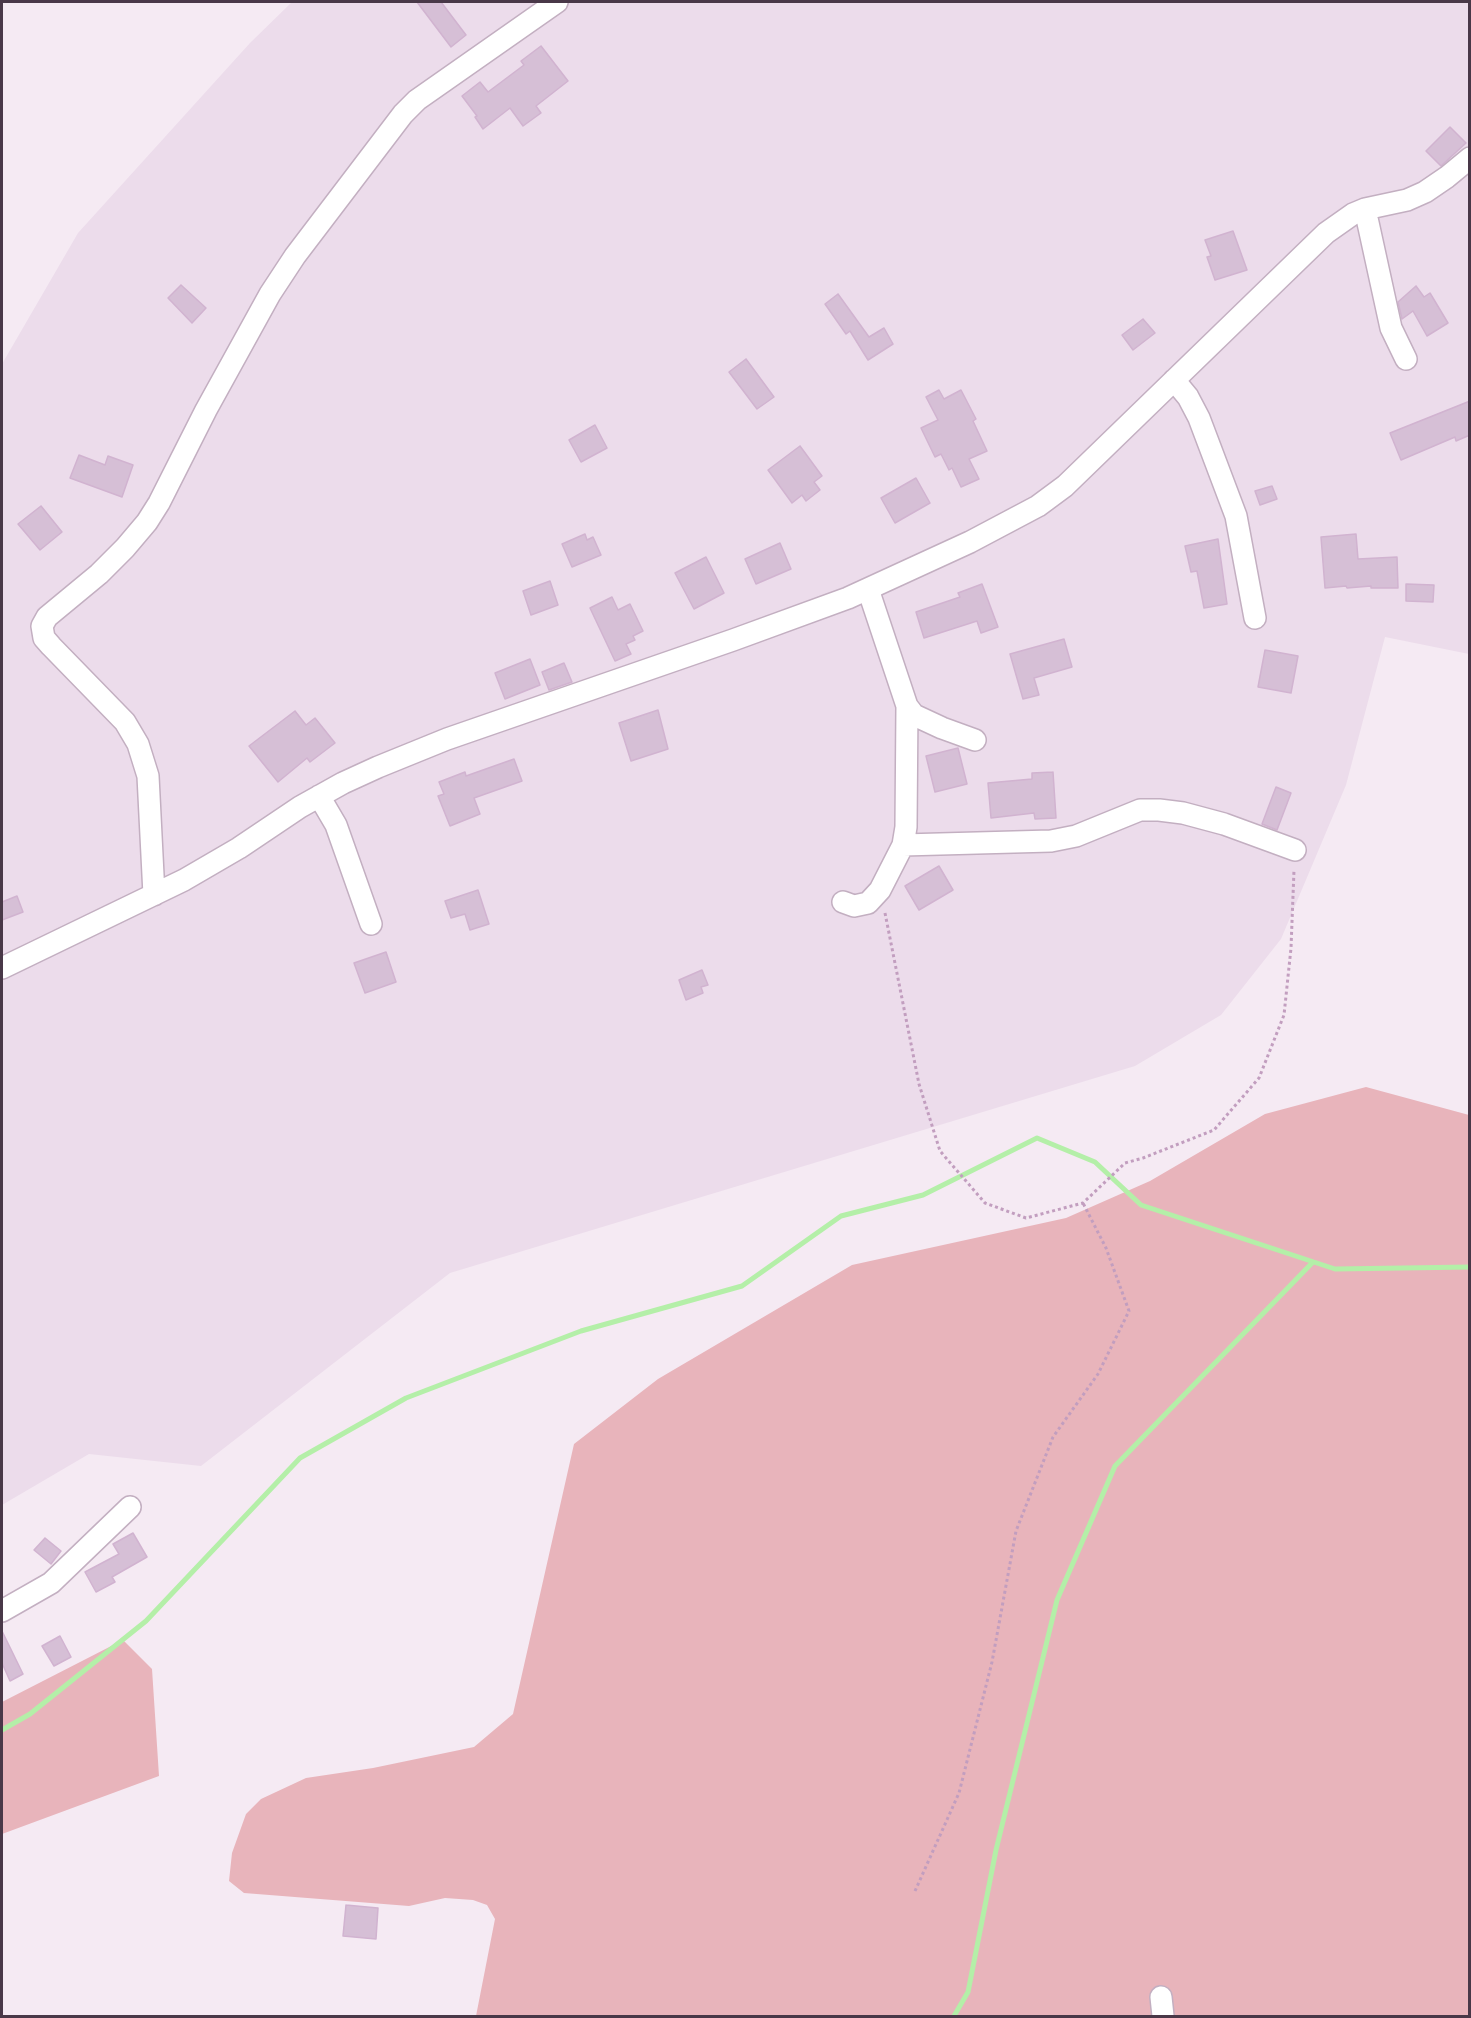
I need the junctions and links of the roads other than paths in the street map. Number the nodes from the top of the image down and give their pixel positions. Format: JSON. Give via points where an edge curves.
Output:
{"nodes":[{"id":1,"x":557,"y":2,"type":"edge"},
{"id":2,"x":1470,"y":158,"type":"edge"},
{"id":3,"x":1365,"y":209,"type":"junction"},
{"id":4,"x":1406,"y":359,"type":"dead end"},
{"id":5,"x":1174,"y":380,"type":"junction"},
{"id":6,"x":868,"y":589,"type":"junction"},
{"id":7,"x":1255,"y":618,"type":"dead end"},
{"id":8,"x":907,"y":706,"type":"junction"},
{"id":9,"x":975,"y":740,"type":"dead end"},
{"id":10,"x":319,"y":796,"type":"junction"},
{"id":11,"x":903,"y":845,"type":"junction"},
{"id":12,"x":1295,"y":850,"type":"road end"},
{"id":13,"x":154,"y":895,"type":"junction"},
{"id":14,"x":843,"y":902,"type":"dead end"},
{"id":15,"x":370,"y":924,"type":"dead end"},
{"id":16,"x":2,"y":968,"type":"edge"},
{"id":17,"x":130,"y":1507,"type":"dead end"},
{"id":18,"x":2,"y":1611,"type":"edge"}],
"edges":[{"from":1,"to":13,"type":"street","via":[[417,100],[403,114],[270,294],[147,522],[99,574],[47,617],[42,626],[44,638],[125,722],[138,744],[148,776]]},
{"from":2,"to":3,"type":"street","via":[[1425,192]]},
{"from":3,"to":4,"type":"street","via":[[1391,328]]},
{"from":3,"to":5,"type":"street","via":[[1343,219],[1326,233]]},
{"from":5,"to":6,"type":"street","via":[[1050,499],[970,542]]},
{"from":5,"to":7,"type":"street","via":[[1199,418],[1236,516]]},
{"from":6,"to":8,"type":"street"},
{"from":6,"to":10,"type":"street","via":[[447,739]]},
{"from":8,"to":9,"type":"street","via":[[914,715]]},
{"from":8,"to":11,"type":"street"},
{"from":10,"to":13,"type":"street","via":[[239,848]]},
{"from":10,"to":15,"type":"street","via":[[336,825]]},
{"from":11,"to":12,"type":"street","via":[[1051,841],[1076,836],[1140,810],[1159,810],[1224,824]]},
{"from":11,"to":14,"type":"street","via":[[880,890],[868,903],[854,906]]},
{"from":13,"to":16,"type":"street"},
{"from":17,"to":18,"type":"street","via":[[51,1583]]}]}
